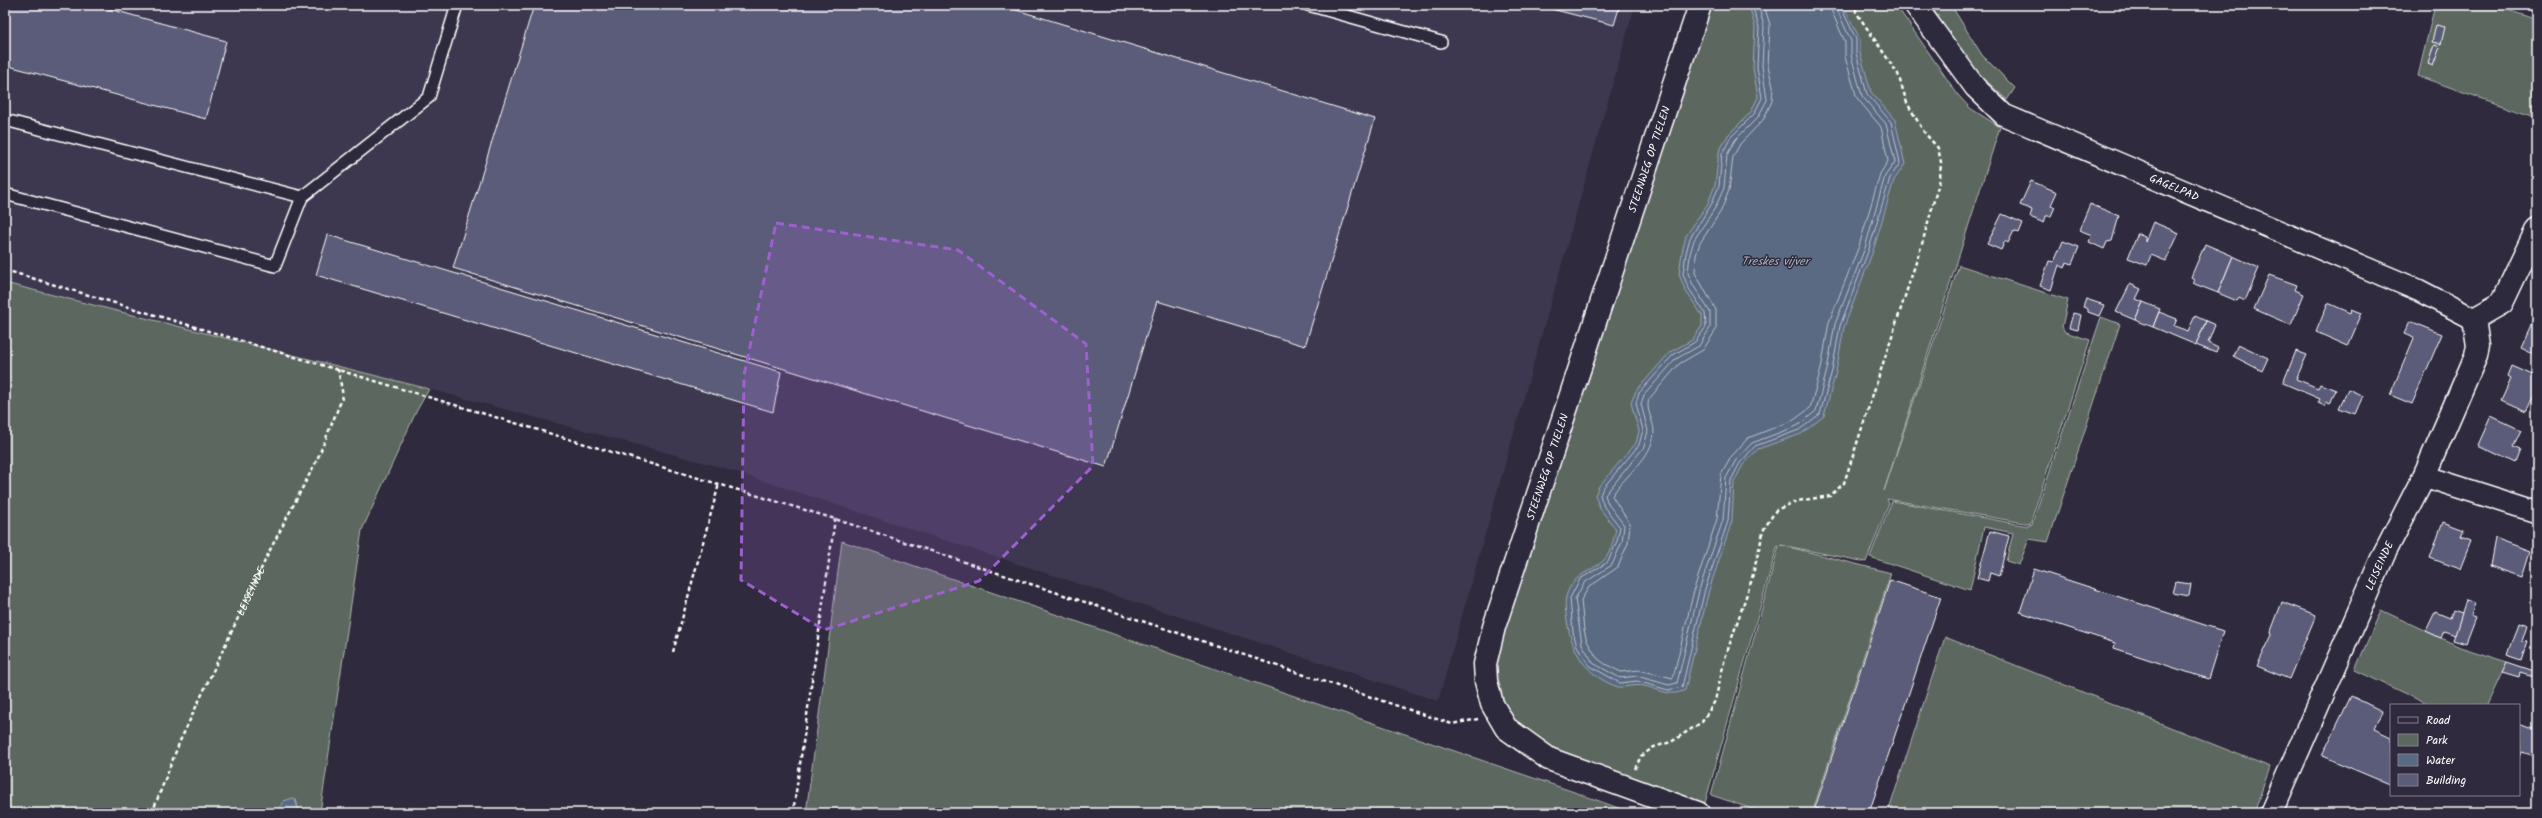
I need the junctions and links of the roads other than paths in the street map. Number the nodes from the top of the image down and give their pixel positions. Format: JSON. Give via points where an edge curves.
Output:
{"nodes":[{"id":1,"x":457,"y":5,"type":"edge"},
{"id":2,"x":1308,"y":5,"type":"edge"},
{"id":3,"x":1700,"y":5,"type":"edge"},
{"id":4,"x":1915,"y":5,"type":"edge"},
{"id":5,"x":1441,"y":42,"type":"dead end"},
{"id":6,"x":5,"y":120,"type":"edge"},
{"id":7,"x":5,"y":194,"type":"edge"},
{"id":8,"x":302,"y":197,"type":"junction"},
{"id":9,"x":2537,"y":229,"type":"edge"},
{"id":10,"x":2474,"y":319,"type":"junction"},
{"id":11,"x":2424,"y":476,"type":"junction"},
{"id":12,"x":2537,"y":512,"type":"edge"},
{"id":13,"x":1698,"y":813,"type":"edge"},
{"id":14,"x":2271,"y":813,"type":"edge"}],
"edges":[{"from":1,"to":8,"type":"lane","via":[[429,97]]},
{"from":2,"to":5,"type":"lane"},
{"from":3,"to":13,"type":"street","name":"STEENWEG OP TIELEN","via":[[1494,627],[1485,664],[1492,704],[1506,728],[1549,759]]},
{"from":4,"to":10,"type":"street","name":"GAGELPAD","via":[[1974,87],[2004,115],[2418,290]]},
{"from":6,"to":8,"type":"lane"},
{"from":7,"to":8,"type":"lane","via":[[275,266]]},
{"from":9,"to":10,"type":"street","via":[[2502,303]]},
{"from":10,"to":11,"type":"street","name":"LEISEINDE","via":[[2478,346],[2476,356]]},
{"from":11,"to":12,"type":"street"},
{"from":11,"to":14,"type":"street","name":"LEISEINDE","via":[[2384,554]]}]}
